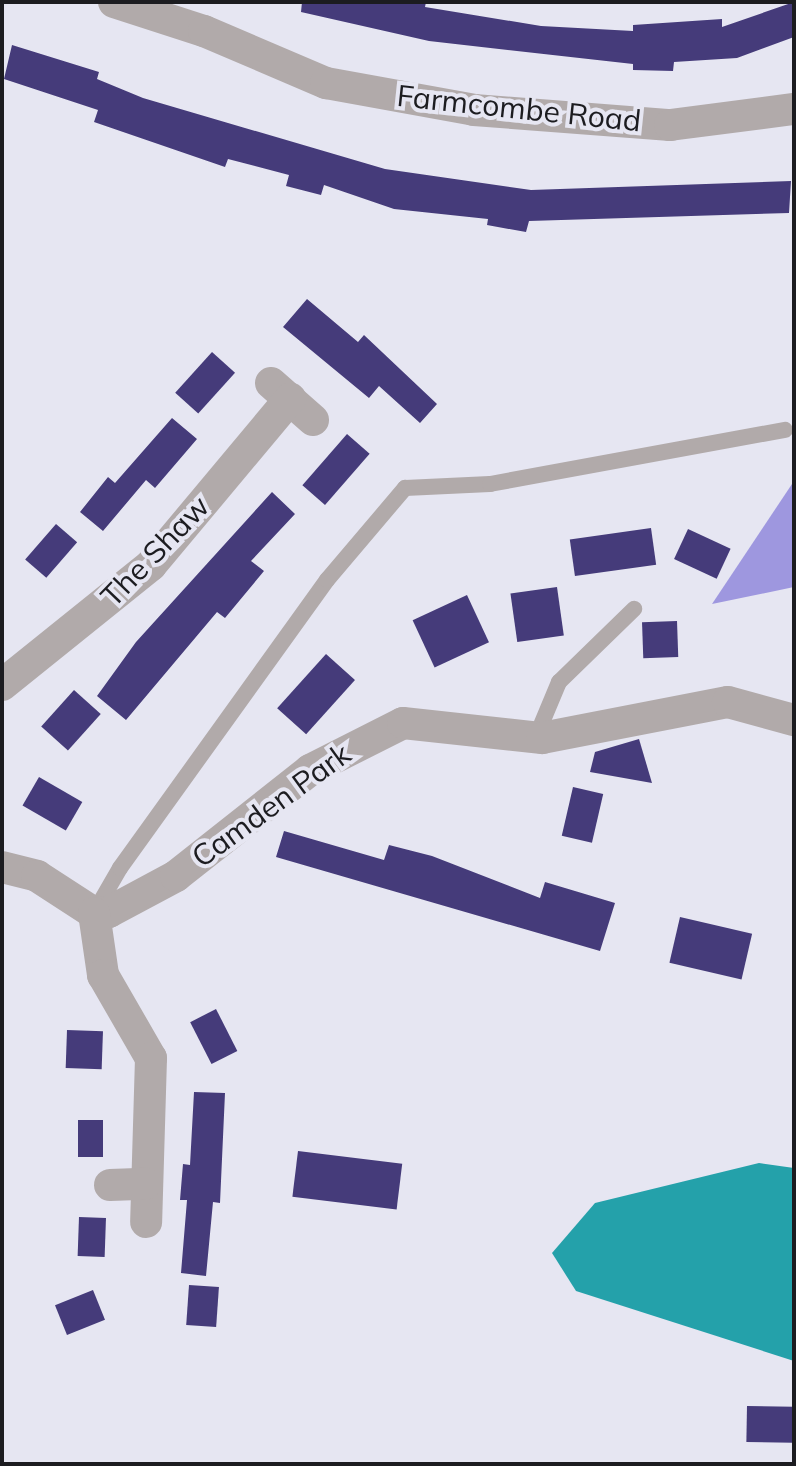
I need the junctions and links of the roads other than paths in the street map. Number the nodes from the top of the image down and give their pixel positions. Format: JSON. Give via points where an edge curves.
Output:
{"nodes":[{"id":1,"x":114,"y":2,"type":"edge"},
{"id":2,"x":794,"y":109,"type":"edge"},
{"id":3,"x":292,"y":400,"type":"dead end"},
{"id":4,"x":785,"y":430,"type":"dead end"},
{"id":5,"x":634,"y":609,"type":"dead end"},
{"id":6,"x":2,"y":685,"type":"edge"},
{"id":7,"x":794,"y":720,"type":"edge"},
{"id":8,"x":536,"y":737,"type":"junction"},
{"id":9,"x":2,"y":867,"type":"edge"},
{"id":10,"x":94,"y":913,"type":"junction"},
{"id":11,"x":145,"y":1184,"type":"junction"},
{"id":12,"x":110,"y":1185,"type":"dead end"},
{"id":13,"x":146,"y":1222,"type":"dead end"}],
"edges":[{"from":1,"to":2,"type":"street","name":"Farmcombe Road","via":[[204,31],[326,83],[474,110],[670,125]]},
{"from":3,"to":6,"type":"street","name":"The Shaw","via":[[151,565]]},
{"from":4,"to":10,"type":"lane","via":[[490,484],[405,488],[327,580],[113,877]]},
{"from":5,"to":8,"type":"lane","via":[[559,682]]},
{"from":7,"to":8,"type":"street","name":"Camden Park","via":[[728,702]]},
{"from":8,"to":10,"type":"street","name":"Camden Park","via":[[403,723],[366,737],[310,770],[145,896]]},
{"from":9,"to":10,"type":"street","via":[[37,876]]},
{"from":10,"to":11,"type":"street","via":[[103,975],[151,1058]]},
{"from":11,"to":12,"type":"street"},
{"from":11,"to":13,"type":"street"}]}
